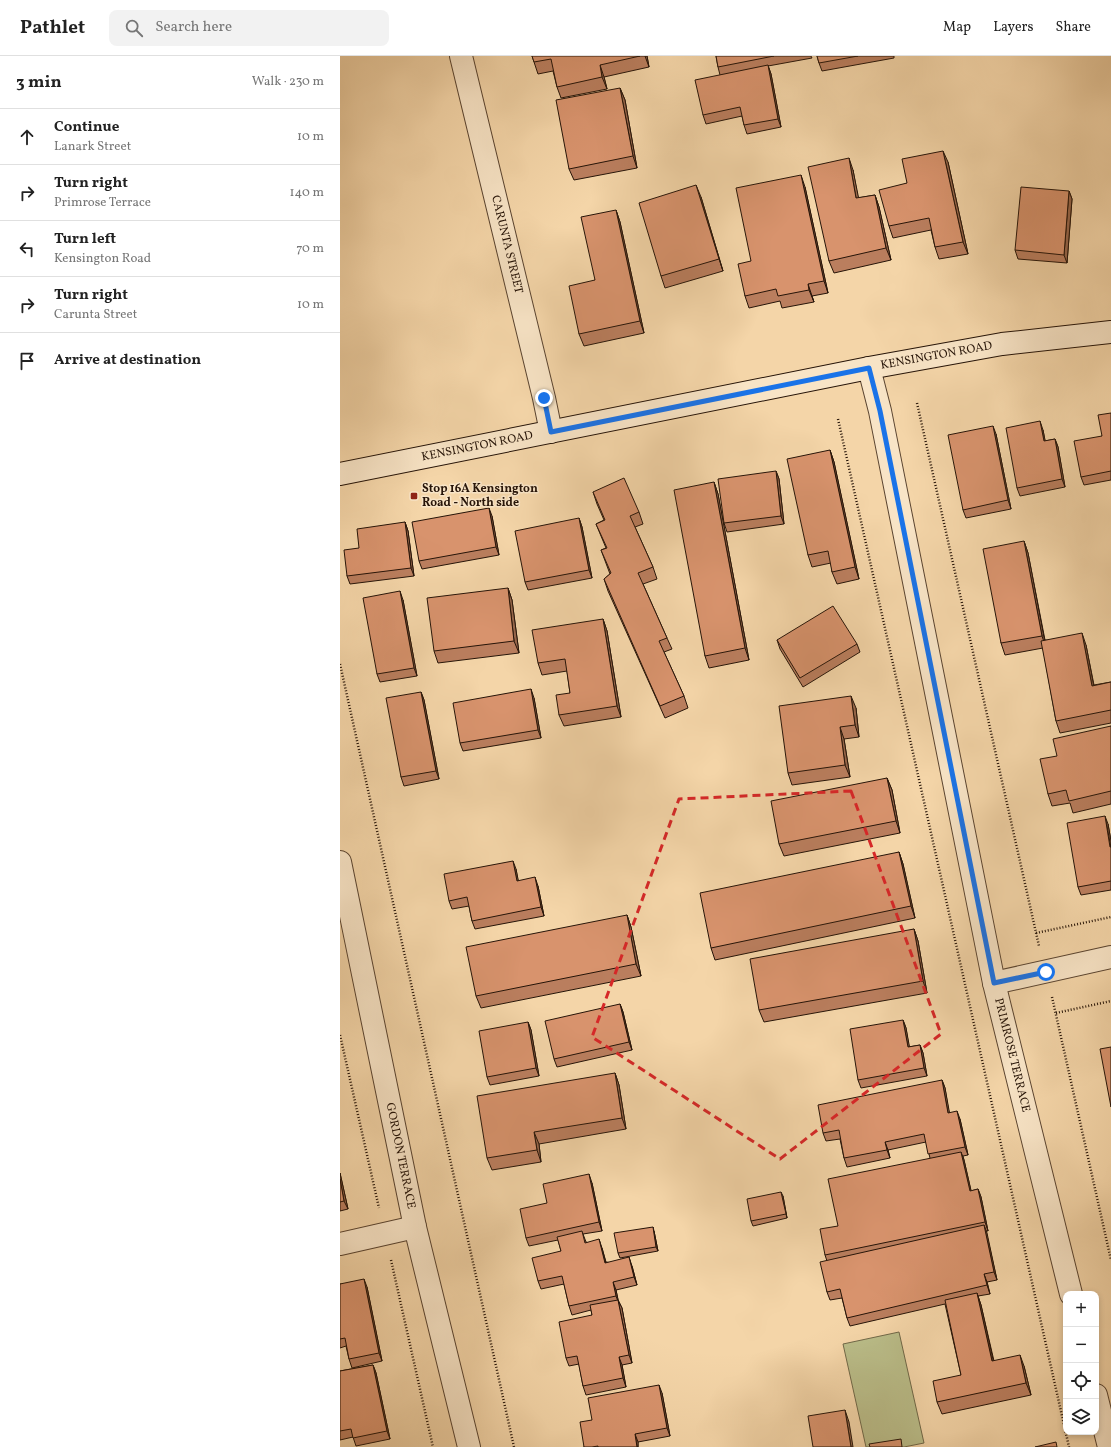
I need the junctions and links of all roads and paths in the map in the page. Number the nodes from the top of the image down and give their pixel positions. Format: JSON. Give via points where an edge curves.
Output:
{"nodes":[{"id":1,"x":461,"y":56,"type":"edge"},
{"id":2,"x":1111,"y":332,"type":"edge"},
{"id":3,"x":869,"y":368,"type":"junction"},
{"id":4,"x":917,"y":403,"type":"dead end"},
{"id":5,"x":838,"y":419,"type":"dead end"},
{"id":6,"x":551,"y":432,"type":"junction"},
{"id":7,"x":340,"y":474,"type":"edge"},
{"id":8,"x":340,"y":664,"type":"edge"},
{"id":9,"x":340,"y":862,"type":"edge"},
{"id":10,"x":1111,"y":917,"type":"edge"},
{"id":11,"x":1111,"y":957,"type":"edge"},
{"id":12,"x":994,"y":983,"type":"junction"},
{"id":13,"x":1111,"y":1001,"type":"edge"},
{"id":14,"x":415,"y":1227,"type":"junction"},
{"id":15,"x":340,"y":1244,"type":"edge"},
{"id":16,"x":1111,"y":1260,"type":"edge"},
{"id":17,"x":1070,"y":1291,"type":"edge"},
{"id":18,"x":1097,"y":1399,"type":"edge"},
{"id":19,"x":469,"y":1447,"type":"edge"},
{"id":20,"x":514,"y":1447,"type":"edge"},
{"id":21,"x":1069,"y":1447,"type":"edge"},
{"id":22,"x":1109,"y":1447,"type":"edge"}],
"edges":[{"from":1,"to":6,"type":"street","name":"CARUNTA STREET"},
{"from":2,"to":3,"type":"street","name":"KENSINGTON ROAD","via":[[1002,344]]},
{"from":3,"to":6,"type":"street","name":"KENSINGTON ROAD"},
{"from":3,"to":12,"type":"street","name":"PRIMROSE TERRACE","via":[[880,411]]},
{"from":4,"to":10,"type":"path","via":[[1036,933]]},
{"from":5,"to":21,"type":"path"},
{"from":6,"to":7,"type":"street","name":"KENSINGTON ROAD"},
{"from":8,"to":20,"type":"path"},
{"from":9,"to":14,"type":"street","name":"GORDON TERRACE"},
{"from":11,"to":12,"type":"street"},
{"from":12,"to":17,"type":"street","name":"PRIMROSE TERRACE"},
{"from":13,"to":16,"type":"path","via":[[1056,1013]]},
{"from":14,"to":15,"type":"street"},
{"from":14,"to":19,"type":"street","name":"GORDON TERRACE"},
{"from":18,"to":22,"type":"street"}]}
